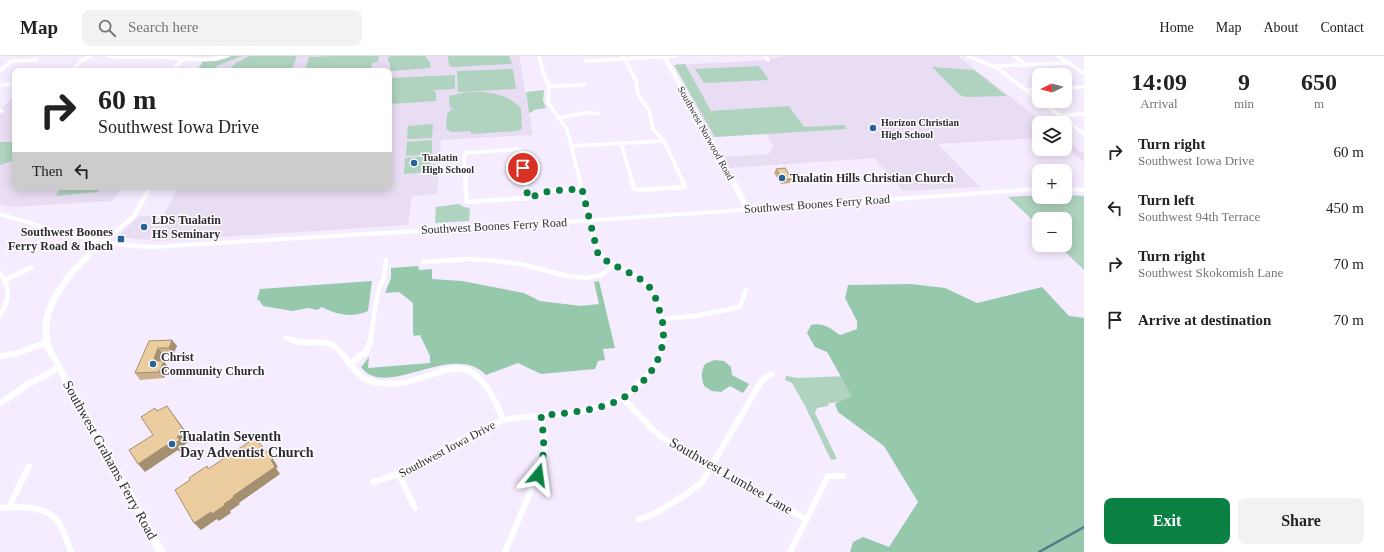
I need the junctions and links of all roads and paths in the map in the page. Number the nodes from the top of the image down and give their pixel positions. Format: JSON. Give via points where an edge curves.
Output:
{"nodes":[{"id":1,"x":91,"y":56,"type":"edge"},
{"id":2,"x":108,"y":56,"type":"edge"},
{"id":3,"x":227,"y":56,"type":"edge"},
{"id":4,"x":539,"y":56,"type":"edge"},
{"id":5,"x":676,"y":56,"type":"edge"},
{"id":6,"x":765,"y":56,"type":"edge"},
{"id":7,"x":968,"y":56,"type":"edge"},
{"id":8,"x":1014,"y":56,"type":"edge"},
{"id":9,"x":1058,"y":56,"type":"edge"},
{"id":10,"x":664,"y":57,"type":"edge"},
{"id":11,"x":185,"y":58,"type":"junction"},
{"id":12,"x":623,"y":58,"type":"edge"},
{"id":13,"x":37,"y":60,"type":"dead end"},
{"id":14,"x":768,"y":60,"type":"dead end"},
{"id":15,"x":586,"y":61,"type":"dead end"},
{"id":16,"x":1068,"y":62,"type":"junction"},
{"id":17,"x":1026,"y":65,"type":"junction"},
{"id":18,"x":994,"y":66,"type":"junction"},
{"id":19,"x":75,"y":68,"type":"edge"},
{"id":20,"x":174,"y":68,"type":"edge"},
{"id":21,"x":0,"y":71,"type":"edge"},
{"id":22,"x":1084,"y":73,"type":"edge"},
{"id":23,"x":10,"y":84,"type":"dead end"},
{"id":24,"x":0,"y":85,"type":"edge"},
{"id":25,"x":585,"y":85,"type":"dead end"},
{"id":26,"x":549,"y":86,"type":"junction"},
{"id":27,"x":1084,"y":86,"type":"edge"},
{"id":28,"x":1072,"y":87,"type":"edge"},
{"id":29,"x":1026,"y":90,"type":"junction"},
{"id":30,"x":1032,"y":90,"type":"edge"},
{"id":31,"x":1032,"y":94,"type":"edge"},
{"id":32,"x":1050,"y":108,"type":"edge"},
{"id":33,"x":598,"y":114,"type":"dead end"},
{"id":34,"x":1084,"y":114,"type":"edge"},
{"id":35,"x":1060,"y":116,"type":"joint"},
{"id":36,"x":559,"y":118,"type":"junction"},
{"id":37,"x":1072,"y":125,"type":"edge"},
{"id":38,"x":1084,"y":134,"type":"edge"},
{"id":39,"x":663,"y":141,"type":"junction"},
{"id":40,"x":621,"y":144,"type":"junction"},
{"id":41,"x":571,"y":146,"type":"junction"},
{"id":42,"x":582,"y":189,"type":"junction"},
{"id":43,"x":1032,"y":189,"type":"edge"},
{"id":44,"x":1072,"y":189,"type":"edge"},
{"id":45,"x":148,"y":190,"type":"edge"},
{"id":46,"x":1084,"y":190,"type":"edge"},
{"id":47,"x":528,"y":198,"type":"junction"},
{"id":48,"x":748,"y":209,"type":"junction"},
{"id":49,"x":0,"y":214,"type":"edge"},
{"id":50,"x":590,"y":220,"type":"junction"},
{"id":51,"x":102,"y":243,"type":"junction"},
{"id":52,"x":386,"y":260,"type":"dead end"},
{"id":53,"x":423,"y":262,"type":"dead end"},
{"id":54,"x":613,"y":266,"type":"junction"},
{"id":55,"x":32,"y":267,"type":"dead end"},
{"id":56,"x":0,"y":273,"type":"edge"},
{"id":57,"x":5,"y":280,"type":"junction"},
{"id":58,"x":746,"y":290,"type":"dead end"},
{"id":59,"x":0,"y":315,"type":"edge"},
{"id":60,"x":663,"y":319,"type":"junction"},
{"id":61,"x":286,"y":338,"type":"dead end"},
{"id":62,"x":47,"y":342,"type":"junction"},
{"id":63,"x":0,"y":356,"type":"edge"},
{"id":64,"x":350,"y":364,"type":"junction"},
{"id":65,"x":59,"y":367,"type":"junction"},
{"id":66,"x":771,"y":374,"type":"dead end"},
{"id":67,"x":623,"y":398,"type":"junction"},
{"id":68,"x":0,"y":404,"type":"edge"},
{"id":69,"x":541,"y":416,"type":"junction"},
{"id":70,"x":503,"y":420,"type":"junction"},
{"id":71,"x":29,"y":466,"type":"dead end"},
{"id":72,"x":711,"y":468,"type":"junction"},
{"id":73,"x":399,"y":475,"type":"junction"},
{"id":74,"x":844,"y":476,"type":"dead end"},
{"id":75,"x":374,"y":482,"type":"dead end"},
{"id":76,"x":9,"y":507,"type":"junction"},
{"id":77,"x":0,"y":508,"type":"edge"},
{"id":78,"x":414,"y":508,"type":"dead end"},
{"id":79,"x":639,"y":519,"type":"dead end"},
{"id":80,"x":806,"y":519,"type":"junction"},
{"id":81,"x":71,"y":552,"type":"edge"},
{"id":82,"x":161,"y":552,"type":"edge"},
{"id":83,"x":505,"y":552,"type":"edge"},
{"id":84,"x":790,"y":552,"type":"edge"}],
"edges":[{"from":1,"to":19,"type":"street","via":[[82,60]]},
{"from":2,"to":11,"type":"street"},
{"from":3,"to":11,"type":"street","via":[[212,59]]},
{"from":4,"to":26,"type":"street","name":"Southwest Iowa Drive"},
{"from":5,"to":10,"type":"street"},
{"from":6,"to":14,"type":"street"},
{"from":7,"to":18,"type":"street"},
{"from":8,"to":17,"type":"street"},
{"from":9,"to":16,"type":"street"},
{"from":10,"to":12,"type":"street"},
{"from":10,"to":48,"type":"main road","name":"Southwest Norwood Road"},
{"from":11,"to":20,"type":"street"},
{"from":12,"to":15,"type":"street"},
{"from":12,"to":39,"type":"street","via":[[636,80],[638,95],[650,110],[653,129]]},
{"from":13,"to":21,"type":"street","via":[[11,61]]},
{"from":16,"to":17,"type":"street"},
{"from":16,"to":22,"type":"street"},
{"from":17,"to":18,"type":"street"},
{"from":18,"to":29,"type":"street"},
{"from":23,"to":24,"type":"street"},
{"from":25,"to":26,"type":"street"},
{"from":26,"to":36,"type":"street","name":"Southwest Iowa Drive","via":[[548,102]]},
{"from":27,"to":28,"type":"street"},
{"from":29,"to":30,"type":"street"},
{"from":29,"to":31,"type":"street"},
{"from":32,"to":35,"type":"street"},
{"from":33,"to":36,"type":"street","via":[[588,112]]},
{"from":34,"to":35,"type":"street"},
{"from":36,"to":41,"type":"street","name":"Southwest Iowa Drive","via":[[567,130]]},
{"from":37,"to":38,"type":"street"},
{"from":39,"to":40,"type":"street"},
{"from":39,"to":40,"type":"street","via":[[684,187],[638,190],[634,188]]},
{"from":40,"to":41,"type":"street"},
{"from":41,"to":42,"type":"street","name":"Southwest Iowa Drive"},
{"from":42,"to":47,"type":"street","via":[[549,191]]},
{"from":42,"to":50,"type":"street","name":"Southwest Iowa Drive"},
{"from":43,"to":48,"type":"main road","name":"Southwest Boones Ferry Road"},
{"from":44,"to":46,"type":"main road"},
{"from":45,"to":51,"type":"street","via":[[134,216]]},
{"from":47,"to":47,"type":"street","via":[[521,149],[466,153],[464,156],[468,202]]},
{"from":48,"to":50,"type":"main road","name":"Southwest Boones Ferry Road"},
{"from":49,"to":51,"type":"main road","name":"Southwest Boones Ferry Road"},
{"from":50,"to":51,"type":"main road","name":"Southwest Boones Ferry Road","via":[[158,247]]},
{"from":50,"to":54,"type":"street","name":"Southwest Iowa Drive","via":[[598,254]]},
{"from":51,"to":62,"type":"main road","via":[[78,265],[57,295],[48,319]]},
{"from":52,"to":64,"type":"street","via":[[383,280],[378,291],[370,344],[366,352]]},
{"from":53,"to":54,"type":"street","via":[[476,260],[514,263],[578,278],[598,276]]},
{"from":54,"to":60,"type":"street","name":"Southwest Iowa Drive","via":[[639,279],[650,288]]},
{"from":55,"to":57,"type":"street"},
{"from":56,"to":57,"type":"street"},
{"from":57,"to":59,"type":"street","via":[[9,295]]},
{"from":58,"to":60,"type":"street","via":[[740,306],[735,308],[696,316]]},
{"from":60,"to":67,"type":"street","name":"Southwest Iowa Drive","via":[[665,336],[661,353],[652,370]]},
{"from":61,"to":64,"type":"street","via":[[298,342],[331,344]]},
{"from":62,"to":63,"type":"street","via":[[15,354]]},
{"from":62,"to":65,"type":"main road","name":"Southwest Grahams Ferry Road"},
{"from":64,"to":70,"type":"street","via":[[361,377],[385,384],[450,369],[469,370],[492,394]]},
{"from":65,"to":68,"type":"main road"},
{"from":65,"to":82,"type":"main road","name":"Southwest Grahams Ferry Road"},
{"from":66,"to":72,"type":"street","via":[[762,380]]},
{"from":67,"to":69,"type":"street","name":"Southwest Iowa Drive","via":[[586,411]]},
{"from":67,"to":72,"type":"street","name":"Southwest Lumbee Lane","via":[[653,430],[680,451]]},
{"from":69,"to":70,"type":"street","name":"Southwest Iowa Drive"},
{"from":69,"to":83,"type":"street","via":[[545,446],[542,464]]},
{"from":70,"to":73,"type":"street","name":"Southwest Iowa Drive"},
{"from":71,"to":76,"type":"street"},
{"from":72,"to":79,"type":"street","via":[[702,482],[685,495],[652,515]]},
{"from":72,"to":80,"type":"street","name":"Southwest Lumbee Lane"},
{"from":73,"to":75,"type":"street","name":"Southwest Iowa Drive"},
{"from":73,"to":78,"type":"street"},
{"from":74,"to":80,"type":"street","via":[[828,476]]},
{"from":76,"to":77,"type":"street"},
{"from":76,"to":81,"type":"street","via":[[39,510],[56,518]]},
{"from":80,"to":84,"type":"street"}]}
